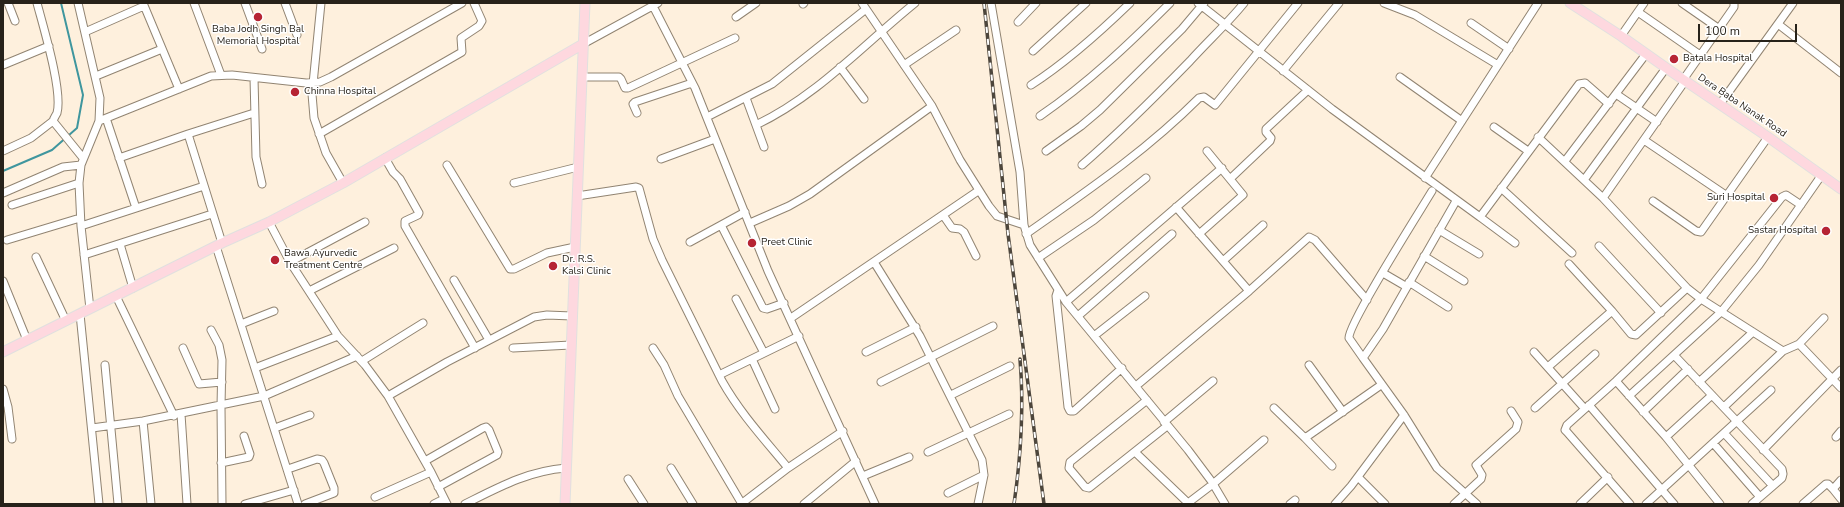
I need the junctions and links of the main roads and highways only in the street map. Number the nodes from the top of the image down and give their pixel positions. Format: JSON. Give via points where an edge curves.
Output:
{"nodes":[{"id":1,"x":585,"y":3,"type":"edge"},
{"id":2,"x":1570,"y":3,"type":"edge"},
{"id":3,"x":583,"y":44,"type":"junction"},
{"id":4,"x":1841,"y":189,"type":"edge"},
{"id":5,"x":3,"y":352,"type":"edge"},
{"id":6,"x":565,"y":504,"type":"edge"}],
"edges":[{"from":1,"to":3,"type":"main road"},
{"from":2,"to":4,"type":"main road","name":"Dera Baba Nanak Road","via":[[1768,136]]},
{"from":3,"to":5,"type":"main road","via":[[343,183]]},
{"from":3,"to":6,"type":"main road"}]}
